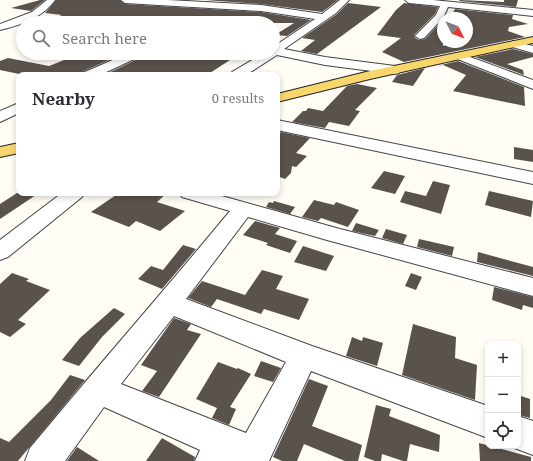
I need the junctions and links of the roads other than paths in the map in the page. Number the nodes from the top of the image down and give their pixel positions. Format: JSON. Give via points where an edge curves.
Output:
{"nodes":[{"id":1,"x":51,"y":0,"type":"edge"},
{"id":2,"x":125,"y":0,"type":"edge"},
{"id":3,"x":345,"y":0,"type":"edge"},
{"id":4,"x":413,"y":0,"type":"edge"},
{"id":5,"x":445,"y":4,"type":"junction"},
{"id":6,"x":30,"y":7,"type":"dead end"},
{"id":7,"x":533,"y":13,"type":"edge"},
{"id":8,"x":30,"y":16,"type":"edge"},
{"id":9,"x":323,"y":17,"type":"junction"},
{"id":10,"x":0,"y":18,"type":"edge"},
{"id":11,"x":16,"y":20,"type":"edge"},
{"id":12,"x":16,"y":21,"type":"edge"},
{"id":13,"x":0,"y":27,"type":"edge"},
{"id":14,"x":420,"y":36,"type":"dead end"},
{"id":15,"x":533,"y":40,"type":"edge"},
{"id":16,"x":513,"y":44,"type":"junction"},
{"id":17,"x":280,"y":46,"type":"edge"},
{"id":18,"x":280,"y":50,"type":"edge"},
{"id":19,"x":533,"y":50,"type":"edge"},
{"id":20,"x":459,"y":56,"type":"junction"},
{"id":21,"x":123,"y":60,"type":"edge"},
{"id":22,"x":259,"y":60,"type":"edge"},
{"id":23,"x":395,"y":70,"type":"junction"},
{"id":24,"x":97,"y":72,"type":"edge"},
{"id":25,"x":241,"y":72,"type":"edge"},
{"id":26,"x":533,"y":85,"type":"edge"},
{"id":27,"x":280,"y":97,"type":"edge"},
{"id":28,"x":16,"y":109,"type":"edge"},
{"id":29,"x":0,"y":117,"type":"edge"},
{"id":30,"x":280,"y":127,"type":"edge"},
{"id":31,"x":16,"y":149,"type":"edge"},
{"id":32,"x":0,"y":152,"type":"edge"},
{"id":33,"x":533,"y":178,"type":"edge"},
{"id":34,"x":71,"y":196,"type":"edge"},
{"id":35,"x":199,"y":196,"type":"edge"},
{"id":36,"x":244,"y":209,"type":"junction"},
{"id":37,"x":0,"y":252,"type":"edge"},
{"id":38,"x":533,"y":287,"type":"edge"},
{"id":39,"x":169,"y":303,"type":"junction"},
{"id":40,"x":304,"y":356,"type":"junction"},
{"id":41,"x":98,"y":389,"type":"junction"},
{"id":42,"x":485,"y":421,"type":"edge"},
{"id":43,"x":521,"y":434,"type":"edge"},
{"id":44,"x":533,"y":438,"type":"edge"},
{"id":45,"x":218,"y":452,"type":"edge"},
{"id":46,"x":43,"y":461,"type":"edge"}],
"edges":[{"from":1,"to":6,"type":"street"},
{"from":1,"to":8,"type":"street","via":[[48,5]]},
{"from":2,"to":9,"type":"street","via":[[261,8]]},
{"from":3,"to":9,"type":"street"},
{"from":4,"to":5,"type":"street"},
{"from":5,"to":7,"type":"street"},
{"from":5,"to":14,"type":"street","via":[[440,16]]},
{"from":9,"to":17,"type":"street"},
{"from":10,"to":11,"type":"street"},
{"from":12,"to":13,"type":"street"},
{"from":15,"to":16,"type":"main road"},
{"from":16,"to":19,"type":"street"},
{"from":16,"to":20,"type":"main road"},
{"from":18,"to":23,"type":"street","via":[[325,61]]},
{"from":20,"to":23,"type":"main road"},
{"from":20,"to":26,"type":"street"},
{"from":21,"to":24,"type":"street"},
{"from":22,"to":25,"type":"street"},
{"from":23,"to":27,"type":"main road"},
{"from":28,"to":29,"type":"street"},
{"from":30,"to":33,"type":"street"},
{"from":31,"to":32,"type":"main road"},
{"from":34,"to":37,"type":"street"},
{"from":35,"to":36,"type":"street"},
{"from":36,"to":38,"type":"street"},
{"from":36,"to":39,"type":"street"},
{"from":39,"to":40,"type":"street"},
{"from":39,"to":41,"type":"street"},
{"from":40,"to":42,"type":"street"},
{"from":40,"to":45,"type":"street","via":[[256,449],[249,452]]},
{"from":41,"to":45,"type":"street"},
{"from":41,"to":46,"type":"street"},
{"from":43,"to":44,"type":"street"}]}
